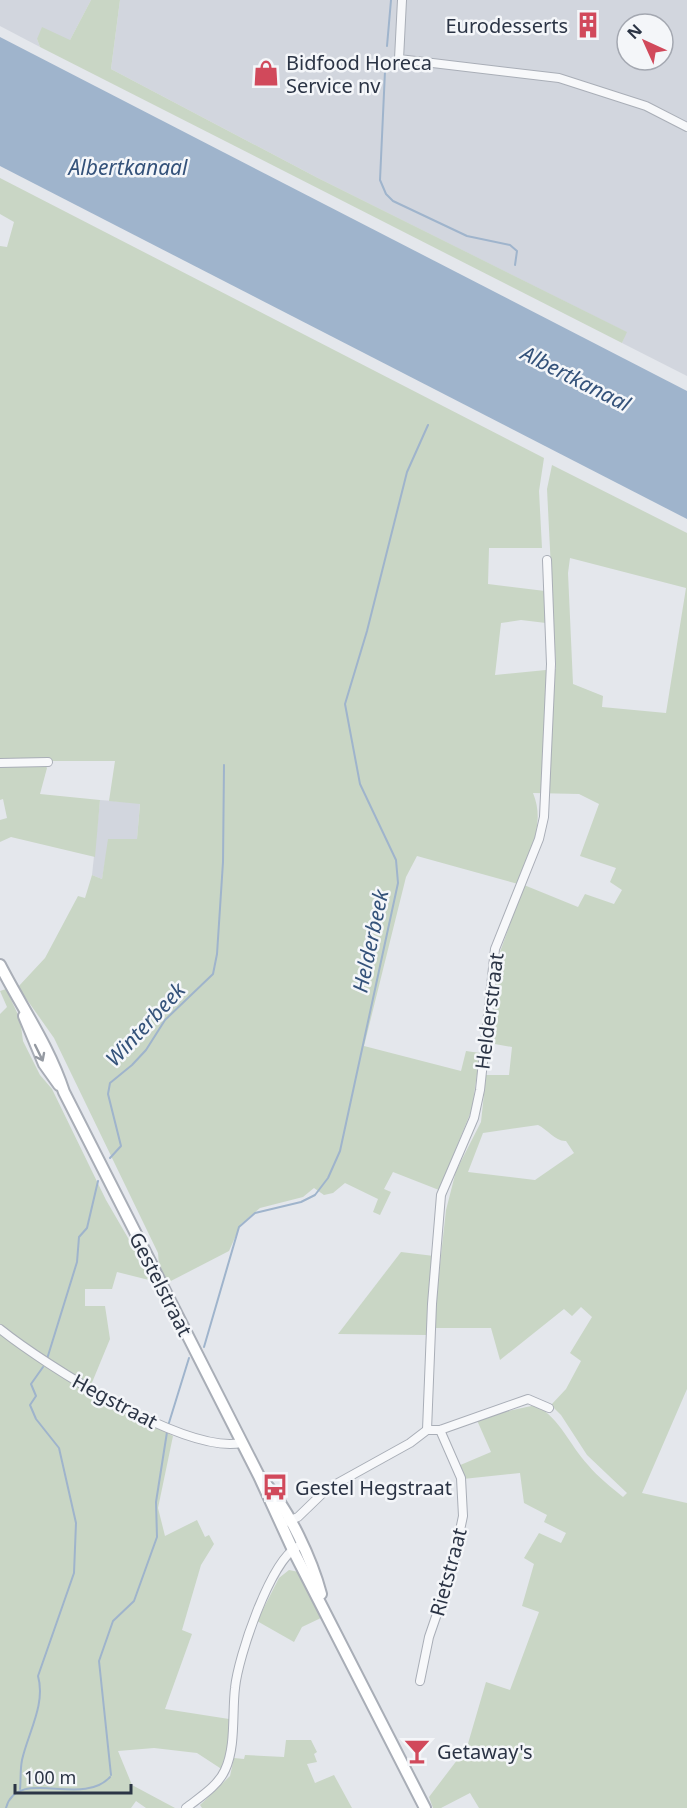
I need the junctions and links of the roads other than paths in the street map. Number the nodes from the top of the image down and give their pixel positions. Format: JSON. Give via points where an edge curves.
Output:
{"nodes":[{"id":1,"x":402,"y":0,"type":"edge"},
{"id":2,"x":687,"y":127,"type":"edge"},
{"id":3,"x":547,"y":560,"type":"dead end"},
{"id":4,"x":48,"y":762,"type":"dead end"},
{"id":5,"x":0,"y":763,"type":"edge"},
{"id":6,"x":0,"y":965,"type":"edge"},
{"id":7,"x":0,"y":1329,"type":"edge"},
{"id":8,"x":549,"y":1408,"type":"dead end"},
{"id":9,"x":427,"y":1430,"type":"junction"},
{"id":10,"x":440,"y":1430,"type":"junction"},
{"id":11,"x":241,"y":1443,"type":"junction"},
{"id":12,"x":285,"y":1522,"type":"junction"},
{"id":13,"x":297,"y":1548,"type":"junction"},
{"id":14,"x":420,"y":1681,"type":"dead end"},
{"id":15,"x":186,"y":1808,"type":"edge"},
{"id":16,"x":425,"y":1808,"type":"edge"}],
"edges":[{"from":1,"to":2,"type":"street","via":[[399,59],[559,78],[646,106]]},
{"from":3,"to":9,"type":"street","name":"Helderstraat","via":[[551,664],[544,817],[495,949],[474,1118],[441,1195]]},
{"from":4,"to":5,"type":"street"},
{"from":6,"to":11,"type":"main road","name":"Gestelstraat","via":[[44,1064],[64,1092]]},
{"from":7,"to":11,"type":"street","name":"Hegstraat","via":[[52,1367],[174,1432],[221,1444]]},
{"from":8,"to":10,"type":"street","via":[[528,1400],[515,1402]]},
{"from":9,"to":10,"type":"street"},
{"from":9,"to":12,"type":"street","via":[[327,1489],[299,1516]]},
{"from":10,"to":14,"type":"street","name":"Rietstraat","via":[[461,1478],[463,1516]]},
{"from":11,"to":12,"type":"main road","name":"Gestelstraat"},
{"from":12,"to":13,"type":"main road","name":"Gestelstraat"},
{"from":13,"to":15,"type":"street","via":[[285,1557],[246,1641],[235,1685],[227,1767],[213,1787]]},
{"from":13,"to":16,"type":"main road","name":"Gestelstraat"}]}
